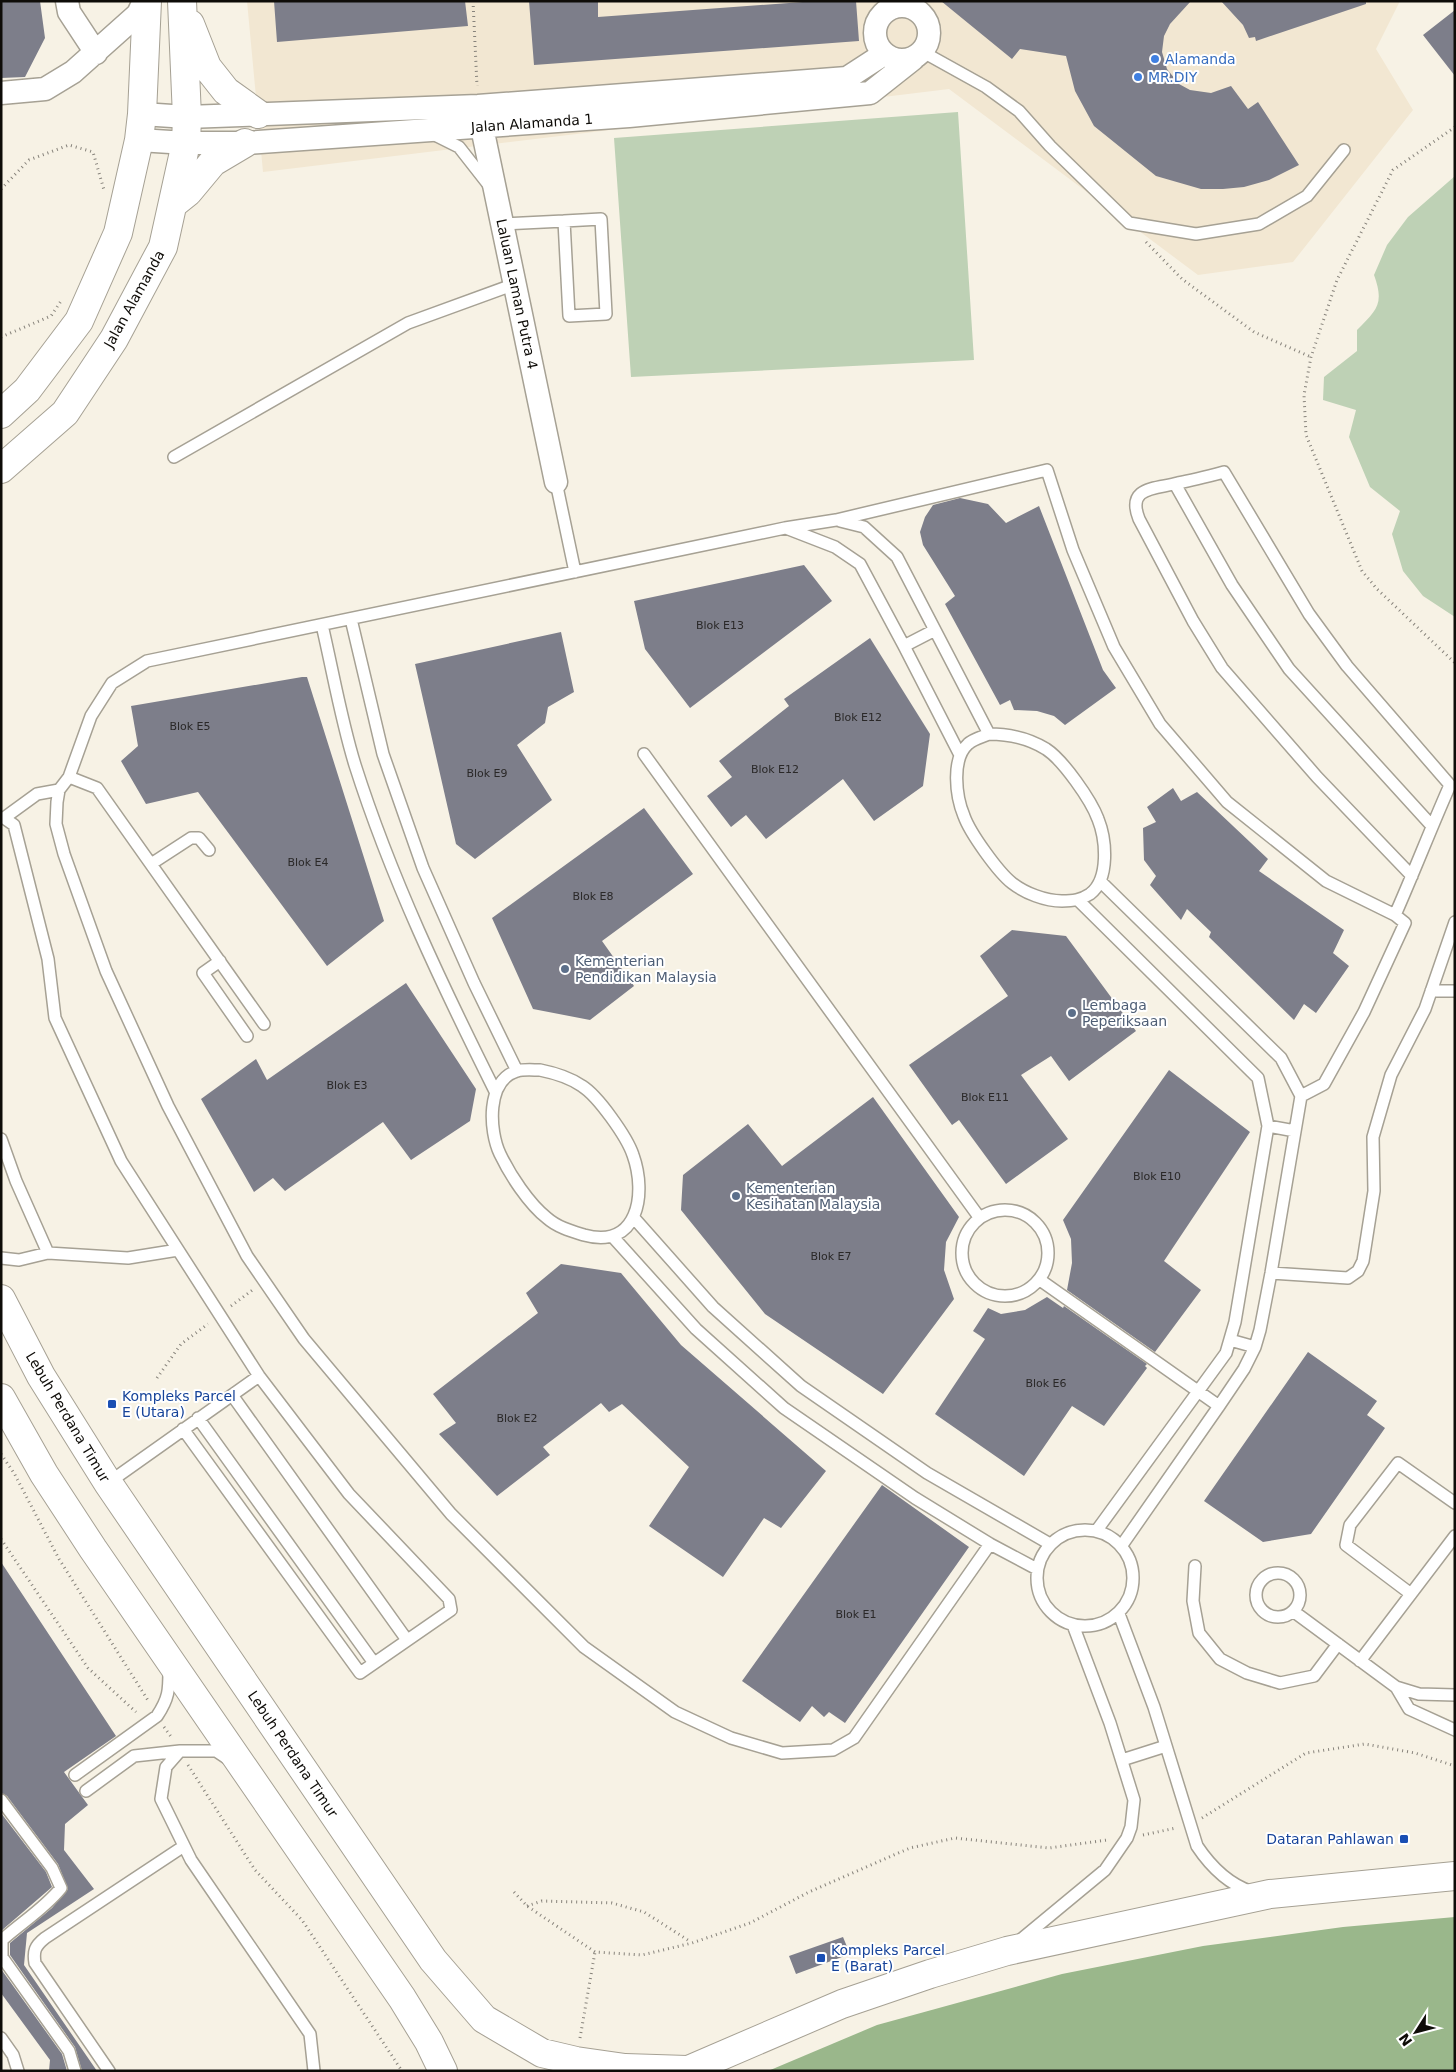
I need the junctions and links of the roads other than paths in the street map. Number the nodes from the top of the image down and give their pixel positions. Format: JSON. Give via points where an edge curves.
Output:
{"nodes":[{"id":1,"x":67,"y":1,"type":"edge"},
{"id":2,"x":146,"y":1,"type":"edge"},
{"id":3,"x":902,"y":3,"type":"edge"},
{"id":4,"x":182,"y":5,"type":"edge"},
{"id":5,"x":96,"y":53,"type":"junction"},
{"id":6,"x":884,"y":54,"type":"junction"},
{"id":7,"x":918,"y":55,"type":"junction"},
{"id":8,"x":1,"y":94,"type":"edge"},
{"id":9,"x":142,"y":114,"type":"junction"},
{"id":10,"x":258,"y":114,"type":"junction"},
{"id":11,"x":187,"y":116,"type":"junction"},
{"id":12,"x":480,"y":117,"type":"junction"},
{"id":13,"x":427,"y":131,"type":"junction"},
{"id":14,"x":139,"y":140,"type":"junction"},
{"id":15,"x":186,"y":143,"type":"junction"},
{"id":16,"x":245,"y":143,"type":"junction"},
{"id":17,"x":1344,"y":150,"type":"dead end"},
{"id":18,"x":497,"y":198,"type":"junction"},
{"id":19,"x":173,"y":204,"type":"junction"},
{"id":20,"x":564,"y":221,"type":"junction"},
{"id":21,"x":502,"y":224,"type":"junction"},
{"id":22,"x":515,"y":284,"type":"junction"},
{"id":23,"x":1,"y":414,"type":"edge"},
{"id":24,"x":174,"y":457,"type":"dead end"},
{"id":25,"x":1,"y":469,"type":"edge"},
{"id":26,"x":556,"y":482,"type":"joint"},
{"id":27,"x":1175,"y":484,"type":"junction"},
{"id":28,"x":836,"y":520,"type":"junction"},
{"id":29,"x":785,"y":528,"type":"junction"},
{"id":30,"x":575,"y":572,"type":"junction"},
{"id":31,"x":350,"y":619,"type":"junction"},
{"id":32,"x":322,"y":625,"type":"junction"},
{"id":33,"x":935,"y":630,"type":"junction"},
{"id":34,"x":904,"y":646,"type":"junction"},
{"id":35,"x":989,"y":734,"type":"junction"},
{"id":36,"x":644,"y":754,"type":"dead end"},
{"id":37,"x":960,"y":755,"type":"junction"},
{"id":38,"x":69,"y":777,"type":"junction"},
{"id":39,"x":59,"y":790,"type":"junction"},
{"id":40,"x":3,"y":818,"type":"edge"},
{"id":41,"x":1432,"y":826,"type":"junction"},
{"id":42,"x":209,"y":850,"type":"dead end"},
{"id":43,"x":151,"y":864,"type":"junction"},
{"id":44,"x":1412,"y":876,"type":"junction"},
{"id":45,"x":1100,"y":881,"type":"junction"},
{"id":46,"x":1078,"y":900,"type":"junction"},
{"id":47,"x":1395,"y":915,"type":"junction"},
{"id":48,"x":1455,"y":922,"type":"edge"},
{"id":49,"x":220,"y":961,"type":"junction"},
{"id":50,"x":1431,"y":991,"type":"junction"},
{"id":51,"x":1455,"y":991,"type":"edge"},
{"id":52,"x":264,"y":1024,"type":"dead end"},
{"id":53,"x":247,"y":1036,"type":"dead end"},
{"id":54,"x":517,"y":1071,"type":"junction"},
{"id":55,"x":495,"y":1091,"type":"junction"},
{"id":56,"x":1302,"y":1096,"type":"junction"},
{"id":57,"x":1268,"y":1126,"type":"junction"},
{"id":58,"x":1295,"y":1131,"type":"junction"},
{"id":59,"x":1,"y":1139,"type":"edge"},
{"id":60,"x":979,"y":1217,"type":"junction"},
{"id":61,"x":634,"y":1218,"type":"junction"},
{"id":62,"x":613,"y":1237,"type":"junction"},
{"id":63,"x":178,"y":1250,"type":"junction"},
{"id":64,"x":48,"y":1253,"type":"junction"},
{"id":65,"x":1,"y":1258,"type":"edge"},
{"id":66,"x":1271,"y":1273,"type":"junction"},
{"id":67,"x":1040,"y":1280,"type":"junction"},
{"id":68,"x":1,"y":1299,"type":"edge"},
{"id":69,"x":1230,"y":1340,"type":"junction"},
{"id":70,"x":1255,"y":1347,"type":"junction"},
{"id":71,"x":260,"y":1376,"type":"junction"},
{"id":72,"x":1198,"y":1392,"type":"junction"},
{"id":73,"x":232,"y":1395,"type":"junction"},
{"id":74,"x":1,"y":1398,"type":"edge"},
{"id":75,"x":1219,"y":1406,"type":"junction"},
{"id":76,"x":198,"y":1418,"type":"junction"},
{"id":77,"x":182,"y":1429,"type":"junction"},
{"id":78,"x":108,"y":1483,"type":"junction"},
{"id":79,"x":1455,"y":1503,"type":"edge"},
{"id":80,"x":1097,"y":1530,"type":"junction"},
{"id":81,"x":1455,"y":1536,"type":"edge"},
{"id":82,"x":990,"y":1544,"type":"junction"},
{"id":83,"x":1050,"y":1544,"type":"junction"},
{"id":84,"x":1122,"y":1545,"type":"junction"},
{"id":85,"x":1195,"y":1566,"type":"dead end"},
{"id":86,"x":1037,"y":1569,"type":"junction"},
{"id":87,"x":1411,"y":1594,"type":"junction"},
{"id":88,"x":1293,"y":1611,"type":"dead end"},
{"id":89,"x":1119,"y":1614,"type":"junction"},
{"id":90,"x":1074,"y":1625,"type":"junction"},
{"id":91,"x":408,"y":1640,"type":"junction"},
{"id":92,"x":1338,"y":1644,"type":"junction"},
{"id":93,"x":169,"y":1660,"type":"junction"},
{"id":94,"x":1360,"y":1661,"type":"junction"},
{"id":95,"x":374,"y":1663,"type":"junction"},
{"id":96,"x":1396,"y":1687,"type":"junction"},
{"id":97,"x":1455,"y":1695,"type":"edge"},
{"id":98,"x":1455,"y":1730,"type":"edge"},
{"id":99,"x":1166,"y":1746,"type":"junction"},
{"id":100,"x":180,"y":1752,"type":"junction"},
{"id":101,"x":1122,"y":1760,"type":"junction"},
{"id":102,"x":248,"y":1774,"type":"junction"},
{"id":103,"x":75,"y":1775,"type":"dead end"},
{"id":104,"x":86,"y":1792,"type":"dead end"},
{"id":105,"x":1,"y":1800,"type":"edge"},
{"id":106,"x":184,"y":1846,"type":"junction"},
{"id":107,"x":1455,"y":1876,"type":"edge"},
{"id":108,"x":1270,"y":1894,"type":"junction"},
{"id":109,"x":1007,"y":1951,"type":"junction"},
{"id":110,"x":1,"y":2038,"type":"edge"},
{"id":111,"x":686,"y":2070,"type":"edge"},
{"id":112,"x":18,"y":2071,"type":"edge"},
{"id":113,"x":75,"y":2071,"type":"edge"},
{"id":114,"x":109,"y":2071,"type":"edge"},
{"id":115,"x":314,"y":2071,"type":"edge"},
{"id":116,"x":443,"y":2071,"type":"edge"}],
"edges":[{"from":1,"to":5,"type":"street","via":[[69,12]]},
{"from":2,"to":5,"type":"street","via":[[138,14]]},
{"from":2,"to":9,"type":"main road"},
{"from":3,"to":6,"type":"street","via":[[880,17],[875,30],[876,43]]},
{"from":3,"to":7,"type":"street","via":[[925,17],[929,29],[929,41]]},
{"from":4,"to":10,"type":"main road","via":[[207,67],[226,91]]},
{"from":4,"to":11,"type":"main road","name":"Jalan Alamanda"},
{"from":5,"to":8,"type":"street","via":[[45,89]]},
{"from":6,"to":7,"type":"street","via":[[898,60]]},
{"from":6,"to":12,"type":"street","name":"Jalan Alamanda 1","via":[[847,78]]},
{"from":7,"to":12,"type":"street","name":"Jalan Alamanda 1","via":[[870,93],[629,116]]},
{"from":7,"to":17,"type":"lane","via":[[986,87],[1019,111],[1128,224],[1196,234],[1259,224],[1307,196]]},
{"from":9,"to":11,"type":"street","name":"Jalan Alamanda 1"},
{"from":9,"to":14,"type":"main road"},
{"from":10,"to":11,"type":"street","name":"Jalan Alamanda 1"},
{"from":10,"to":12,"type":"street","name":"Jalan Alamanda 1"},
{"from":11,"to":15,"type":"main road","name":"Jalan Alamanda"},
{"from":12,"to":13,"type":"street","name":"Jalan Alamanda 1"},
{"from":12,"to":18,"type":"street","name":"Laluan Laman Putra 4"},
{"from":13,"to":16,"type":"street","name":"Jalan Alamanda 1"},
{"from":13,"to":18,"type":"lane","via":[[459,147]]},
{"from":14,"to":15,"type":"street","name":"Jalan Alamanda 1"},
{"from":14,"to":23,"type":"main road","via":[[118,233],[79,321],[28,390]]},
{"from":15,"to":16,"type":"street","name":"Jalan Alamanda 1"},
{"from":15,"to":19,"type":"main road","name":"Jalan Alamanda"},
{"from":16,"to":19,"type":"main road","via":[[212,162],[188,192]]},
{"from":18,"to":21,"type":"street","name":"Laluan Laman Putra 4"},
{"from":19,"to":25,"type":"main road","name":"Jalan Alamanda","via":[[163,247],[114,339],[65,413]]},
{"from":20,"to":20,"type":"lane","via":[[601,219],[606,314],[569,316]]},
{"from":20,"to":21,"type":"lane"},
{"from":21,"to":22,"type":"street","name":"Laluan Laman Putra 4"},
{"from":22,"to":24,"type":"lane","via":[[408,323]]},
{"from":22,"to":26,"type":"street","name":"Laluan Laman Putra 4"},
{"from":26,"to":30,"type":"lane"},
{"from":27,"to":41,"type":"lane","via":[[1232,585],[1289,669]]},
{"from":27,"to":41,"type":"lane","via":[[1224,472],[1309,614],[1347,666],[1450,785]]},
{"from":27,"to":44,"type":"lane","via":[[1147,490],[1134,507],[1222,668],[1317,778]]},
{"from":28,"to":29,"type":"lane"},
{"from":28,"to":33,"type":"lane","via":[[864,527],[897,557]]},
{"from":28,"to":47,"type":"lane","via":[[1047,470],[1073,550],[1114,647],[1160,724],[1227,802],[1326,882]]},
{"from":29,"to":30,"type":"lane"},
{"from":29,"to":34,"type":"lane","via":[[835,547],[860,564]]},
{"from":30,"to":31,"type":"lane"},
{"from":31,"to":32,"type":"lane"},
{"from":31,"to":54,"type":"lane","via":[[383,754],[423,868]]},
{"from":32,"to":38,"type":"lane","via":[[147,661],[112,683],[91,716]]},
{"from":32,"to":55,"type":"lane","via":[[355,764],[395,878],[446,993]]},
{"from":33,"to":34,"type":"lane"},
{"from":33,"to":35,"type":"lane"},
{"from":34,"to":37,"type":"lane"},
{"from":35,"to":37,"type":"lane","via":[[969,743]]},
{"from":35,"to":45,"type":"lane","via":[[1026,739],[1061,762],[1098,820],[1104,861]]},
{"from":36,"to":60,"type":"lane"},
{"from":37,"to":46,"type":"lane","via":[[957,775],[964,816],[1000,871],[1013,884],[1033,895],[1055,901]]},
{"from":38,"to":39,"type":"lane"},
{"from":38,"to":43,"type":"lane","via":[[97,788]]},
{"from":39,"to":40,"type":"lane","via":[[38,794]]},
{"from":39,"to":82,"type":"lane","via":[[56,802],[58,831],[106,971],[168,1106],[247,1256],[304,1339],[426,1485],[584,1647],[675,1712],[731,1738],[782,1753],[833,1750],[854,1738]]},
{"from":40,"to":63,"type":"lane","via":[[14,825],[48,959],[55,1018],[121,1161]]},
{"from":41,"to":44,"type":"lane"},
{"from":42,"to":43,"type":"lane","via":[[199,838],[191,838]]},
{"from":43,"to":49,"type":"lane"},
{"from":44,"to":47,"type":"lane"},
{"from":45,"to":46,"type":"lane","via":[[1091,893]]},
{"from":45,"to":56,"type":"lane","via":[[1281,1058]]},
{"from":46,"to":57,"type":"lane","via":[[1258,1078]]},
{"from":47,"to":56,"type":"lane","via":[[1405,923],[1364,1012],[1324,1084]]},
{"from":48,"to":50,"type":"lane"},
{"from":49,"to":52,"type":"lane"},
{"from":49,"to":53,"type":"lane","via":[[203,973]]},
{"from":50,"to":51,"type":"lane"},
{"from":50,"to":66,"type":"lane","via":[[1391,1075],[1373,1136],[1374,1191],[1363,1261],[1348,1278]]},
{"from":54,"to":55,"type":"lane","via":[[504,1079]]},
{"from":54,"to":61,"type":"lane","via":[[540,1070],[562,1075],[596,1098],[633,1156],[638,1175]]},
{"from":55,"to":62,"type":"lane","via":[[492,1111],[499,1152],[535,1207],[568,1230],[590,1237]]},
{"from":56,"to":58,"type":"lane"},
{"from":57,"to":58,"type":"lane"},
{"from":57,"to":69,"type":"lane"},
{"from":58,"to":66,"type":"lane"},
{"from":59,"to":64,"type":"lane"},
{"from":60,"to":67,"type":"lane","via":[[999,1209],[1014,1210],[1034,1218],[1047,1240],[1049,1260]]},
{"from":60,"to":67,"type":"lane","via":[[970,1226],[961,1250],[965,1271],[981,1290],[1001,1297],[1022,1294]]},
{"from":61,"to":62,"type":"lane","via":[[626,1229]]},
{"from":61,"to":83,"type":"lane","via":[[713,1308],[801,1386],[927,1473]]},
{"from":62,"to":82,"type":"lane","via":[[696,1330],[784,1408],[915,1498]]},
{"from":63,"to":64,"type":"lane","via":[[128,1258]]},
{"from":63,"to":71,"type":"lane"},
{"from":64,"to":65,"type":"lane","via":[[19,1260]]},
{"from":66,"to":70,"type":"lane"},
{"from":67,"to":72,"type":"lane"},
{"from":68,"to":78,"type":"main road","name":"Lebuh Perdana Timur","via":[[41,1376]]},
{"from":69,"to":70,"type":"lane"},
{"from":69,"to":72,"type":"lane","via":[[1226,1353]]},
{"from":70,"to":75,"type":"lane"},
{"from":71,"to":73,"type":"lane"},
{"from":71,"to":91,"type":"lane","via":[[349,1494],[449,1599],[452,1606],[448,1613]]},
{"from":72,"to":75,"type":"lane"},
{"from":72,"to":80,"type":"lane"},
{"from":73,"to":76,"type":"lane"},
{"from":73,"to":91,"type":"lane"},
{"from":74,"to":93,"type":"main road","via":[[49,1481]]},
{"from":75,"to":84,"type":"lane"},
{"from":76,"to":77,"type":"lane"},
{"from":76,"to":95,"type":"lane"},
{"from":77,"to":78,"type":"lane"},
{"from":77,"to":95,"type":"lane","via":[[360,1673]]},
{"from":78,"to":111,"type":"main road","name":"Lebuh Perdana Timur","via":[[433,1960],[484,2019],[542,2053],[625,2068]]},
{"from":79,"to":87,"type":"lane","via":[[1398,1463],[1350,1525],[1346,1545]]},
{"from":80,"to":83,"type":"lane","via":[[1072,1531]]},
{"from":80,"to":84,"type":"lane"},
{"from":81,"to":87,"type":"lane"},
{"from":82,"to":86,"type":"lane"},
{"from":83,"to":86,"type":"lane"},
{"from":84,"to":89,"type":"lane","via":[[1133,1567],[1132,1592]]},
{"from":85,"to":92,"type":"lane","via":[[1193,1601],[1199,1633],[1220,1659],[1248,1673],[1280,1683],[1314,1676]]},
{"from":86,"to":90,"type":"lane","via":[[1039,1593],[1052,1613]]},
{"from":87,"to":94,"type":"lane"},
{"from":88,"to":92,"type":"lane"},
{"from":89,"to":90,"type":"lane","via":[[1098,1626]]},
{"from":89,"to":99,"type":"lane"},
{"from":90,"to":101,"type":"lane"},
{"from":91,"to":95,"type":"lane"},
{"from":92,"to":94,"type":"lane"},
{"from":93,"to":102,"type":"main road"},
{"from":93,"to":103,"type":"lane","via":[[169,1690],[157,1716]]},
{"from":94,"to":96,"type":"lane"},
{"from":96,"to":97,"type":"lane","via":[[1418,1694]]},
{"from":96,"to":98,"type":"lane","via":[[1409,1709]]},
{"from":99,"to":101,"type":"lane"},
{"from":99,"to":108,"type":"lane","via":[[1198,1846],[1208,1863],[1248,1890]]},
{"from":100,"to":102,"type":"lane","via":[[216,1751]]},
{"from":100,"to":104,"type":"lane","via":[[134,1756]]},
{"from":100,"to":106,"type":"lane","via":[[166,1767],[162,1799]]},
{"from":101,"to":109,"type":"lane","via":[[1134,1800],[1127,1838],[1105,1870]]},
{"from":102,"to":116,"type":"main road","via":[[402,1998]]},
{"from":105,"to":113,"type":"lane","via":[[52,1868],[60,1888],[47,1904],[2,1940],[2,1957],[69,2051]]},
{"from":106,"to":114,"type":"lane","via":[[36,1946],[35,1963]]},
{"from":106,"to":115,"type":"lane","via":[[310,2034]]},
{"from":107,"to":108,"type":"main road"},
{"from":108,"to":109,"type":"main road"},
{"from":109,"to":111,"type":"main road","via":[[842,2004]]},
{"from":110,"to":112,"type":"lane"}]}
